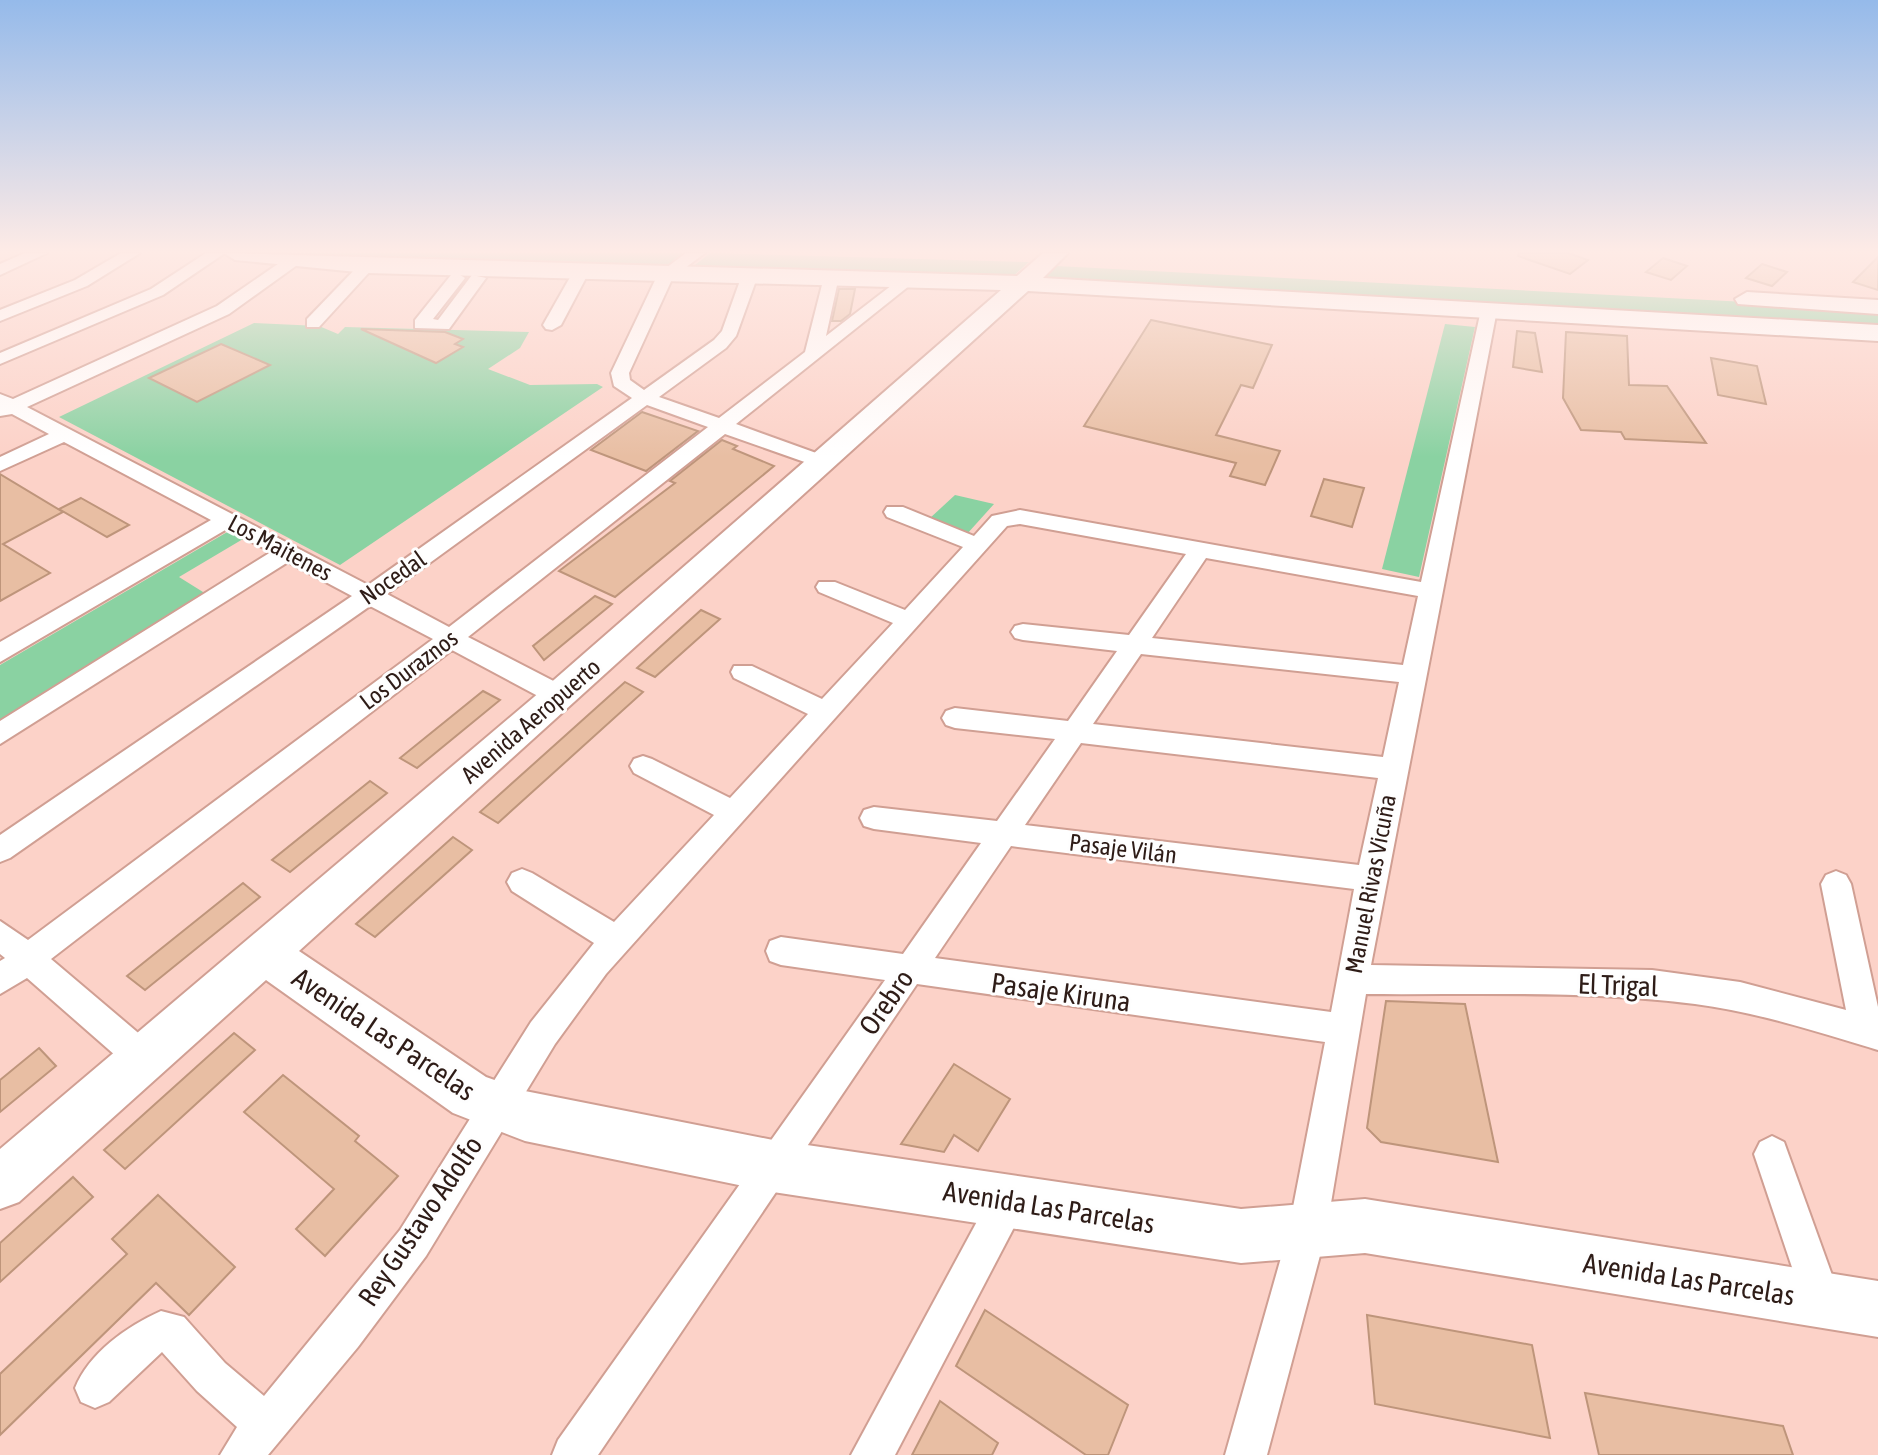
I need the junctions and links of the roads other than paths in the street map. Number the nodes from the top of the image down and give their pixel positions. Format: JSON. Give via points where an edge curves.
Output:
{"nodes":[{"id":1,"x":89,"y":321,"type":"edge"},
{"id":2,"x":198,"y":321,"type":"edge"},
{"id":3,"x":423,"y":321,"type":"edge"},
{"id":4,"x":446,"y":321,"type":"edge"},
{"id":5,"x":554,"y":321,"type":"edge"},
{"id":6,"x":644,"y":321,"type":"edge"},
{"id":7,"x":733,"y":321,"type":"edge"},
{"id":8,"x":821,"y":321,"type":"edge"},
{"id":9,"x":856,"y":321,"type":"edge"},
{"id":10,"x":971,"y":321,"type":"edge"},
{"id":11,"x":1487,"y":321,"type":"edge"},
{"id":12,"x":1673,"y":321,"type":"edge"},
{"id":13,"x":552,"y":325,"type":"dead end"},
{"id":14,"x":1878,"y":333,"type":"edge"},
{"id":15,"x":813,"y":355,"type":"junction"},
{"id":16,"x":0,"y":359,"type":"edge"},
{"id":17,"x":644,"y":398,"type":"junction"},
{"id":18,"x":4,"y":407,"type":"edge"},
{"id":19,"x":722,"y":426,"type":"junction"},
{"id":20,"x":64,"y":434,"type":"junction"},
{"id":21,"x":823,"y":462,"type":"junction"},
{"id":22,"x":0,"y":465,"type":"edge"},
{"id":23,"x":895,"y":512,"type":"dead end"},
{"id":24,"x":227,"y":520,"type":"junction"},
{"id":25,"x":978,"y":545,"type":"junction"},
{"id":26,"x":1201,"y":549,"type":"junction"},
{"id":27,"x":287,"y":552,"type":"junction"},
{"id":28,"x":827,"y":587,"type":"dead end"},
{"id":29,"x":1431,"y":591,"type":"junction"},
{"id":30,"x":370,"y":595,"type":"junction"},
{"id":31,"x":909,"y":621,"type":"junction"},
{"id":32,"x":1023,"y":632,"type":"dead end"},
{"id":33,"x":451,"y":638,"type":"junction"},
{"id":34,"x":1133,"y":645,"type":"junction"},
{"id":35,"x":0,"y":653,"type":"edge"},
{"id":36,"x":743,"y":672,"type":"dead end"},
{"id":37,"x":1414,"y":675,"type":"junction"},
{"id":38,"x":560,"y":696,"type":"junction"},
{"id":39,"x":827,"y":712,"type":"junction"},
{"id":40,"x":955,"y":718,"type":"dead end"},
{"id":41,"x":1073,"y":732,"type":"junction"},
{"id":42,"x":0,"y":734,"type":"edge"},
{"id":43,"x":643,"y":766,"type":"dead end"},
{"id":44,"x":1394,"y":769,"type":"junction"},
{"id":45,"x":733,"y":812,"type":"junction"},
{"id":46,"x":874,"y":818,"type":"dead end"},
{"id":47,"x":1002,"y":834,"type":"junction"},
{"id":48,"x":0,"y":850,"type":"edge"},
{"id":49,"x":1371,"y":879,"type":"junction"},
{"id":50,"x":522,"y":882,"type":"dead end"},
{"id":51,"x":1836,"y":884,"type":"dead end"},
{"id":52,"x":0,"y":935,"type":"edge"},
{"id":53,"x":616,"y":940,"type":"junction"},
{"id":54,"x":781,"y":951,"type":"dead end"},
{"id":55,"x":266,"y":954,"type":"junction"},
{"id":56,"x":27,"y":959,"type":"junction"},
{"id":57,"x":907,"y":971,"type":"junction"},
{"id":58,"x":1352,"y":979,"type":"junction"},
{"id":59,"x":0,"y":980,"type":"edge"},
{"id":60,"x":1342,"y":1029,"type":"junction"},
{"id":61,"x":1873,"y":1033,"type":"edge"},
{"id":62,"x":144,"y":1059,"type":"junction"},
{"id":63,"x":495,"y":1107,"type":"junction"},
{"id":64,"x":1772,"y":1154,"type":"dead end"},
{"id":65,"x":773,"y":1166,"type":"junction"},
{"id":66,"x":0,"y":1183,"type":"edge"},
{"id":67,"x":1007,"y":1203,"type":"junction"},
{"id":68,"x":1307,"y":1233,"type":"junction"},
{"id":69,"x":1822,"y":1300,"type":"junction"},
{"id":70,"x":1878,"y":1309,"type":"edge"},
{"id":71,"x":95,"y":1388,"type":"dead end"},
{"id":72,"x":254,"y":1440,"type":"edge"},
{"id":73,"x":573,"y":1455,"type":"edge"},
{"id":74,"x":872,"y":1455,"type":"edge"},
{"id":75,"x":1246,"y":1455,"type":"edge"}],
"edges":[{"from":1,"to":16,"type":"street"},
{"from":2,"to":18,"type":"street"},
{"from":3,"to":4,"type":"street","via":[[443,325]]},
{"from":5,"to":13,"type":"street"},
{"from":6,"to":17,"type":"street","via":[[620,373],[621,382]]},
{"from":7,"to":17,"type":"street","name":"Nocedal","via":[[726,339]]},
{"from":8,"to":15,"type":"street"},
{"from":9,"to":15,"type":"street","name":"Los Duraznos"},
{"from":10,"to":21,"type":"street","name":"Avenida Aeropuerto"},
{"from":11,"to":29,"type":"street","name":"Manuel Rivas Vicuña"},
{"from":12,"to":14,"type":"street"},
{"from":15,"to":19,"type":"street","name":"Los Duraznos"},
{"from":17,"to":19,"type":"street"},
{"from":17,"to":30,"type":"street","name":"Nocedal"},
{"from":18,"to":20,"type":"street","name":"Los Maitenes"},
{"from":19,"to":21,"type":"street"},
{"from":19,"to":33,"type":"street","name":"Los Duraznos"},
{"from":20,"to":22,"type":"street"},
{"from":20,"to":24,"type":"street","name":"Los Maitenes"},
{"from":21,"to":38,"type":"street","name":"Avenida Aeropuerto"},
{"from":23,"to":25,"type":"street"},
{"from":24,"to":27,"type":"street","name":"Los Maitenes"},
{"from":24,"to":35,"type":"street"},
{"from":25,"to":26,"type":"street","name":"Rey Gustavo Adolfo","via":[[1007,518],[1020,517]]},
{"from":25,"to":31,"type":"street","name":"Rey Gustavo Adolfo"},
{"from":26,"to":29,"type":"street"},
{"from":26,"to":34,"type":"street","name":"Orebro"},
{"from":27,"to":30,"type":"street","name":"Los Maitenes"},
{"from":27,"to":42,"type":"street"},
{"from":28,"to":31,"type":"street"},
{"from":29,"to":37,"type":"street","name":"Manuel Rivas Vicuña"},
{"from":30,"to":33,"type":"street","name":"Los Maitenes"},
{"from":30,"to":48,"type":"street","name":"Nocedal"},
{"from":31,"to":39,"type":"street","name":"Rey Gustavo Adolfo"},
{"from":32,"to":34,"type":"street"},
{"from":33,"to":38,"type":"street","name":"Los Maitenes"},
{"from":33,"to":56,"type":"street","name":"Los Duraznos"},
{"from":34,"to":37,"type":"street"},
{"from":34,"to":41,"type":"street","name":"Orebro"},
{"from":36,"to":39,"type":"street"},
{"from":37,"to":44,"type":"street","name":"Manuel Rivas Vicuña"},
{"from":38,"to":55,"type":"street","name":"Avenida Aeropuerto"},
{"from":39,"to":45,"type":"street","name":"Rey Gustavo Adolfo"},
{"from":40,"to":41,"type":"street"},
{"from":41,"to":44,"type":"street"},
{"from":41,"to":47,"type":"street","name":"Orebro"},
{"from":43,"to":45,"type":"street"},
{"from":44,"to":49,"type":"street","name":"Manuel Rivas Vicuña"},
{"from":45,"to":53,"type":"street","name":"Rey Gustavo Adolfo"},
{"from":46,"to":47,"type":"street","name":"Pasaje Vilán"},
{"from":47,"to":49,"type":"street","name":"Pasaje Vilán"},
{"from":47,"to":57,"type":"street","name":"Orebro"},
{"from":49,"to":58,"type":"street","name":"Manuel Rivas Vicuña"},
{"from":50,"to":53,"type":"street"},
{"from":51,"to":61,"type":"street"},
{"from":52,"to":56,"type":"street"},
{"from":53,"to":63,"type":"street","name":"Rey Gustavo Adolfo","via":[[543,1033]]},
{"from":54,"to":57,"type":"street","name":"Pasaje Kiruna"},
{"from":55,"to":62,"type":"street","name":"Avenida Aeropuerto"},
{"from":55,"to":63,"type":"street","name":"Avenida Las Parcelas","via":[[460,1089]]},
{"from":56,"to":59,"type":"street","name":"Los Duraznos"},
{"from":56,"to":62,"type":"street"},
{"from":57,"to":60,"type":"street","name":"Pasaje Kiruna"},
{"from":57,"to":65,"type":"street","name":"Orebro"},
{"from":58,"to":60,"type":"street","name":"Manuel Rivas Vicuña"},
{"from":58,"to":61,"type":"street","name":"El Trigal","via":[[1693,989]]},
{"from":60,"to":68,"type":"street","name":"Manuel Rivas Vicuña"},
{"from":62,"to":66,"type":"street","name":"Avenida Aeropuerto"},
{"from":63,"to":65,"type":"street","name":"Avenida Las Parcelas"},
{"from":63,"to":72,"type":"street","name":"Rey Gustavo Adolfo","via":[[413,1243]]},
{"from":64,"to":69,"type":"street"},
{"from":65,"to":67,"type":"street","name":"Avenida Las Parcelas"},
{"from":65,"to":73,"type":"street","name":"Orebro"},
{"from":67,"to":68,"type":"street","name":"Avenida Las Parcelas","via":[[1241,1236]]},
{"from":67,"to":74,"type":"street"},
{"from":68,"to":69,"type":"street","name":"Avenida Las Parcelas","via":[[1365,1226]]},
{"from":68,"to":75,"type":"street","name":"Manuel Rivas Vicuña"},
{"from":69,"to":70,"type":"street","name":"Avenida Las Parcelas"},
{"from":71,"to":72,"type":"street","via":[[149,1335],[164,1329],[229,1394]]}]}
